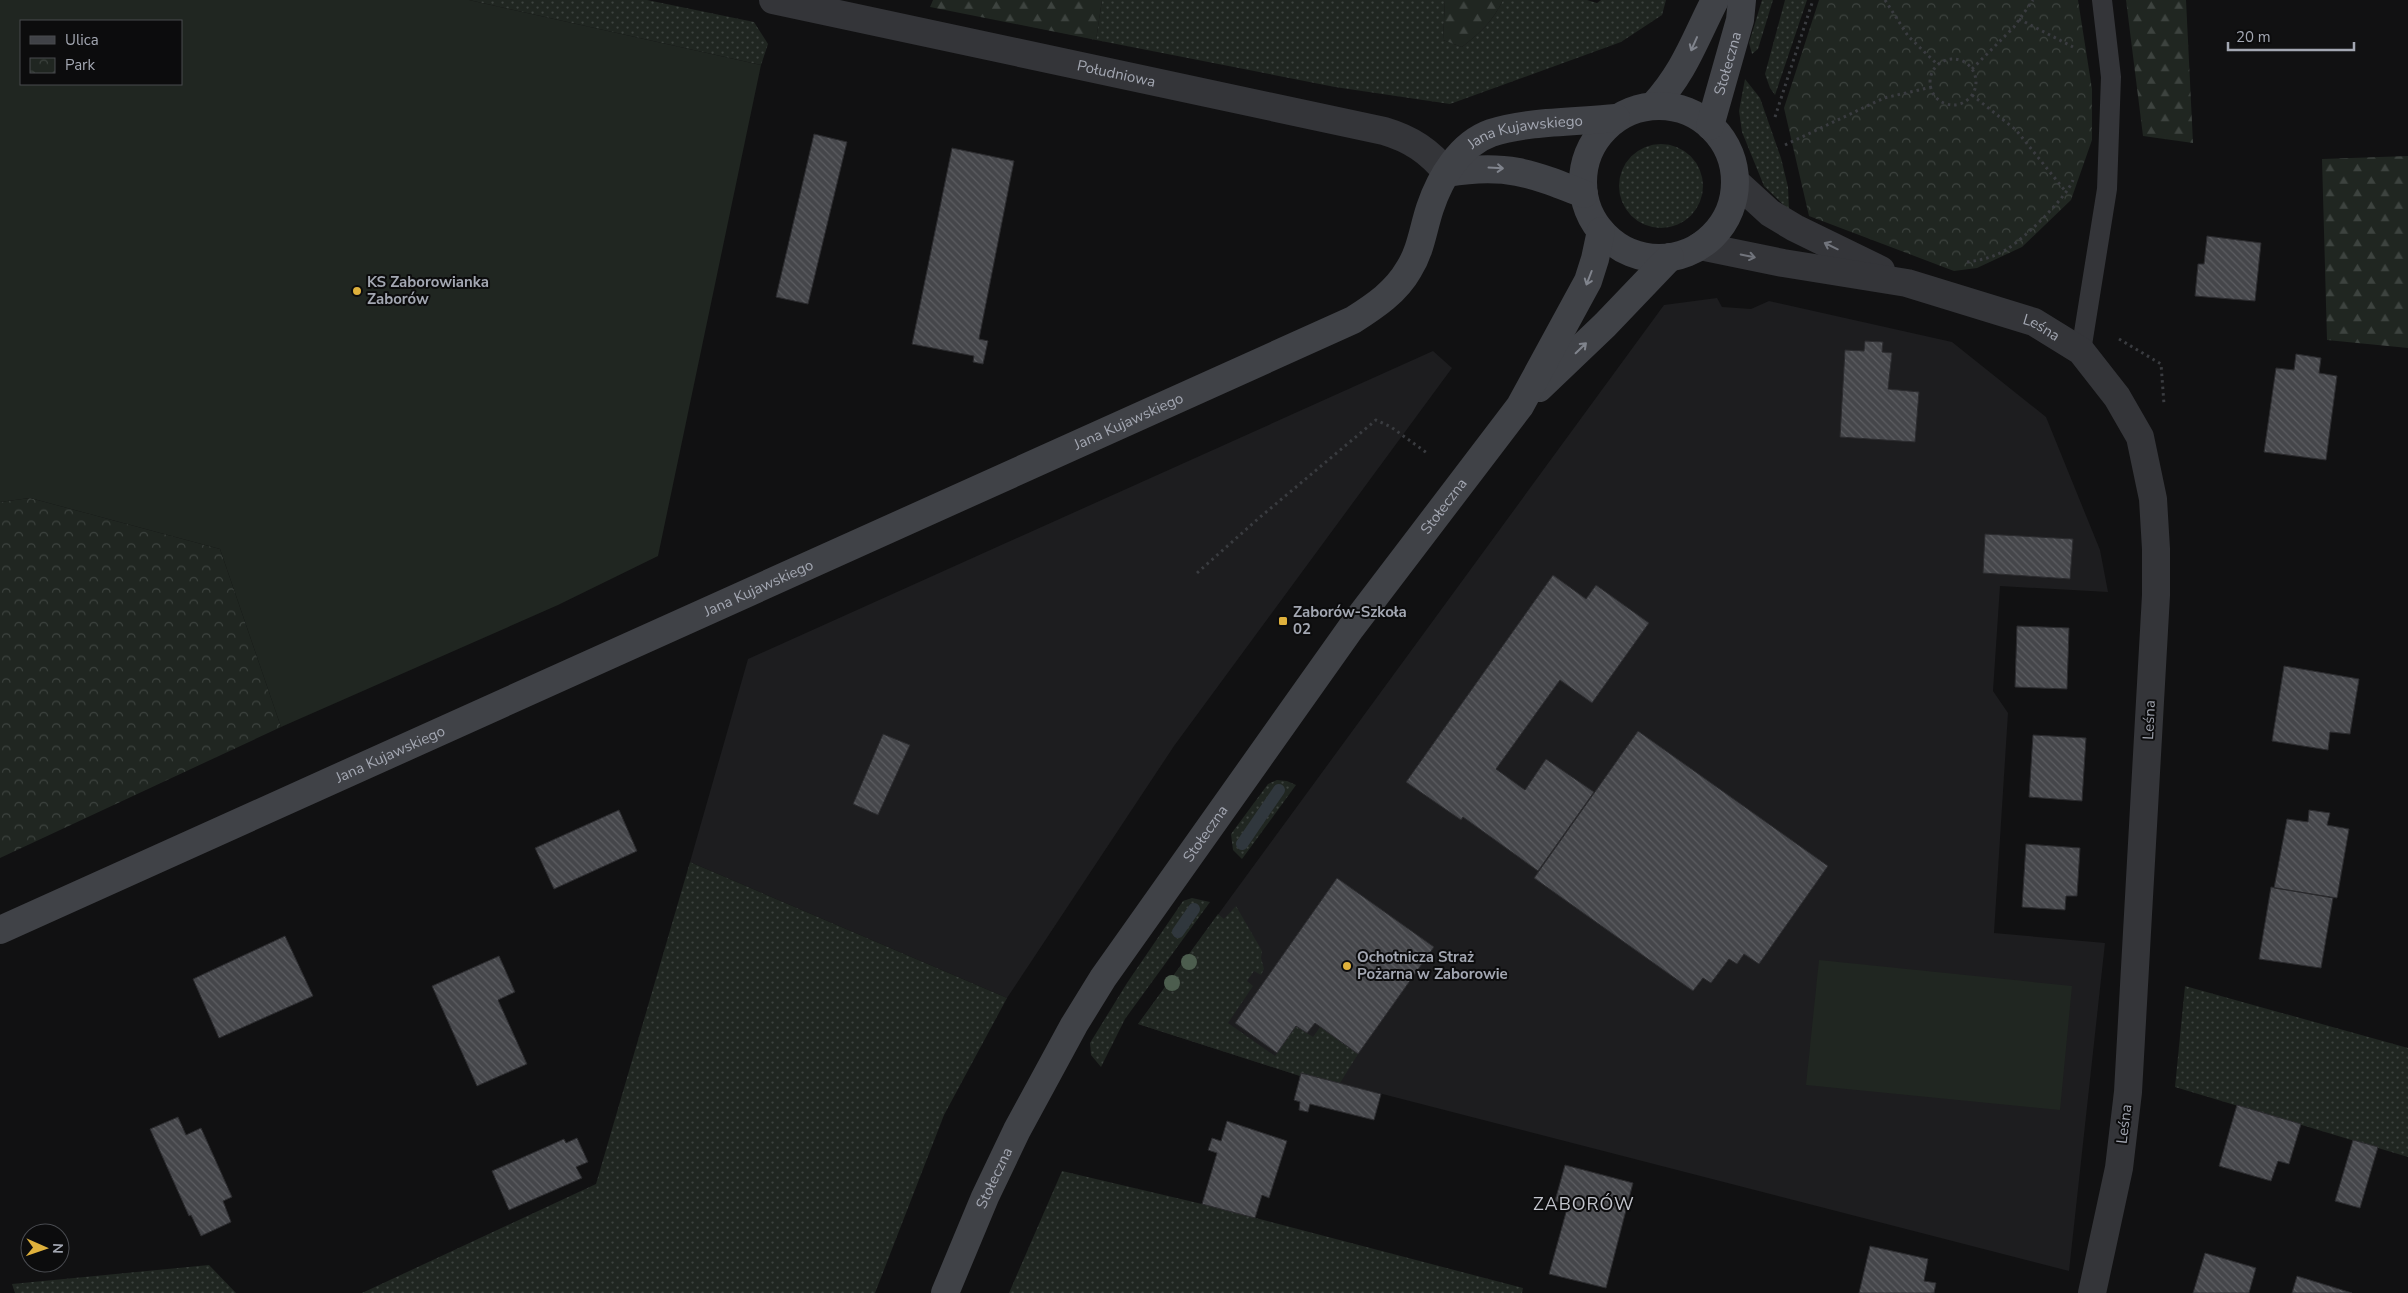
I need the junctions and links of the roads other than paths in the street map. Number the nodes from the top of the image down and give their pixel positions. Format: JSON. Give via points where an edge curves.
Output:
{"nodes":[{"id":1,"x":773,"y":0,"type":"edge"},
{"id":2,"x":1715,"y":0,"type":"edge"},
{"id":3,"x":1742,"y":0,"type":"edge"},
{"id":4,"x":2102,"y":0,"type":"edge"},
{"id":5,"x":1653,"y":106,"type":"junction"},
{"id":6,"x":1616,"y":118,"type":"junction"},
{"id":7,"x":1710,"y":126,"type":"junction"},
{"id":8,"x":1448,"y":173,"type":"junction"},
{"id":9,"x":1735,"y":181,"type":"junction"},
{"id":10,"x":1584,"y":194,"type":"junction"},
{"id":11,"x":1600,"y":231,"type":"junction"},
{"id":12,"x":1700,"y":246,"type":"junction"},
{"id":13,"x":1670,"y":257,"type":"junction"},
{"id":14,"x":1907,"y":283,"type":"junction"},
{"id":15,"x":2081,"y":351,"type":"junction"},
{"id":16,"x":1520,"y":406,"type":"junction"},
{"id":17,"x":0,"y":930,"type":"edge"},
{"id":18,"x":945,"y":1293,"type":"edge"},
{"id":19,"x":2092,"y":1293,"type":"edge"}],
"edges":[{"from":1,"to":8,"type":"street","name":"Południowa","via":[[1384,131],[1403,136],[1421,146]]},
{"from":2,"to":5,"type":"main road","one_way":true,"via":[[1686,64]]},
{"from":3,"to":7,"type":"main road","name":"Stołeczna","via":[[1740,20]]},
{"from":4,"to":15,"type":"lane","via":[[2111,77],[2106,189]]},
{"from":5,"to":6,"type":"main road"},
{"from":5,"to":7,"type":"main road","via":[[1685,110]]},
{"from":6,"to":8,"type":"main road","name":"Jana Kujawskiego","via":[[1528,126],[1491,134],[1463,151]]},
{"from":6,"to":10,"type":"main road","via":[[1600,134],[1588,156],[1584,168]]},
{"from":7,"to":9,"type":"main road","via":[[1730,155]]},
{"from":8,"to":10,"type":"main road","name":"Jana Kujawskiego","one_way":true,"via":[[1500,168],[1548,180]]},
{"from":8,"to":17,"type":"main road","name":"Jana Kujawskiego","via":[[1429,209],[1419,250],[1409,270],[1396,288],[1353,320]]},
{"from":9,"to":12,"type":"main road","via":[[1726,218]]},
{"from":14,"to":9,"type":"street","name":"Leśna","one_way":true,"via":[[1795,228],[1770,213]]},
{"from":10,"to":11,"type":"main road"},
{"from":11,"to":13,"type":"main road","via":[[1627,252],[1644,257]]},
{"from":11,"to":16,"type":"main road","name":"Stołeczna","one_way":true,"via":[[1588,281]]},
{"from":12,"to":13,"type":"main road"},
{"from":12,"to":14,"type":"street","name":"Leśna","one_way":true},
{"from":16,"to":13,"type":"main road","name":"Stołeczna","one_way":true},
{"from":14,"to":15,"type":"street","name":"Leśna","via":[[2034,322]]},
{"from":15,"to":19,"type":"street","name":"Leśna","via":[[2117,397],[2140,437],[2153,499],[2156,549],[2128,1092],[2119,1168]]},
{"from":16,"to":18,"type":"main road","name":"Stołeczna","via":[[1351,628],[1103,978],[1017,1130],[985,1196]]}]}
